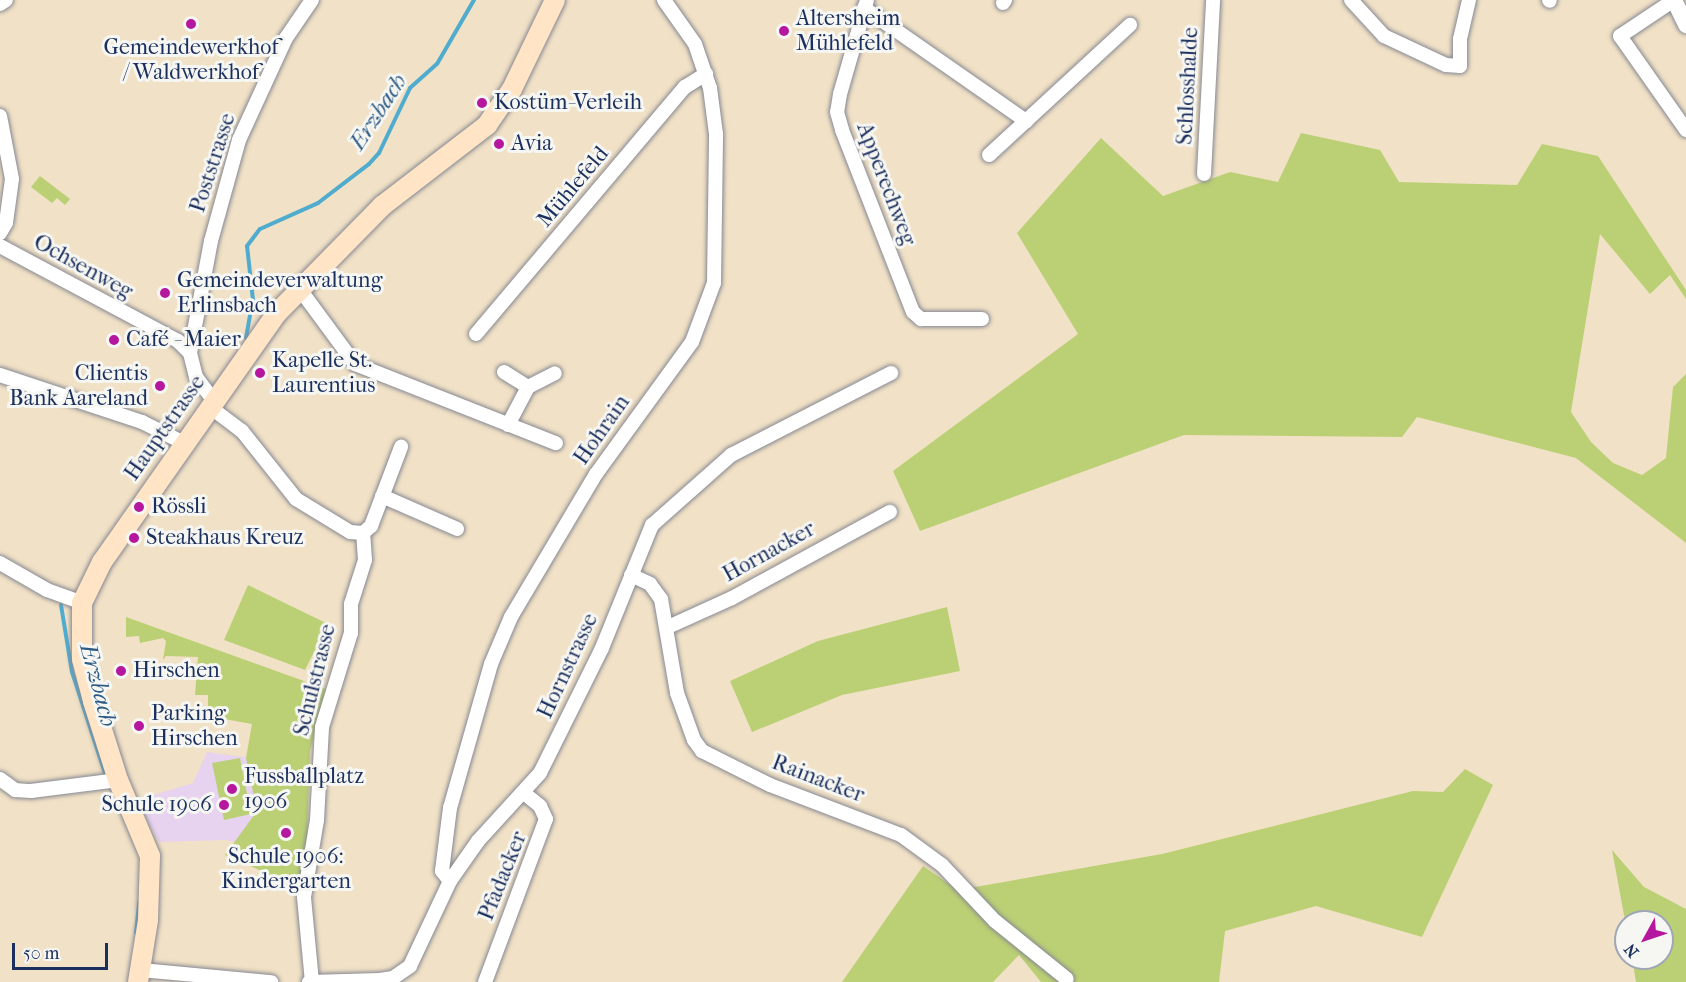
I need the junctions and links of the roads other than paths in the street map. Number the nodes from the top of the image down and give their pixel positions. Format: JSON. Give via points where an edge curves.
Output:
{"nodes":[{"id":1,"x":6,"y":0,"type":"edge"},
{"id":2,"x":312,"y":0,"type":"edge"},
{"id":3,"x":555,"y":0,"type":"edge"},
{"id":4,"x":664,"y":0,"type":"edge"},
{"id":5,"x":1213,"y":0,"type":"edge"},
{"id":6,"x":1351,"y":0,"type":"edge"},
{"id":7,"x":1469,"y":0,"type":"edge"},
{"id":8,"x":1674,"y":0,"type":"edge"},
{"id":9,"x":0,"y":4,"type":"edge"},
{"id":10,"x":865,"y":4,"type":"edge"},
{"id":11,"x":1130,"y":25,"type":"dead end"},
{"id":12,"x":1686,"y":25,"type":"edge"},
{"id":13,"x":706,"y":74,"type":"junction"},
{"id":14,"x":0,"y":116,"type":"edge"},
{"id":15,"x":1026,"y":121,"type":"junction"},
{"id":16,"x":1686,"y":130,"type":"edge"},
{"id":17,"x":989,"y":155,"type":"dead end"},
{"id":18,"x":1204,"y":174,"type":"dead end"},
{"id":19,"x":0,"y":233,"type":"edge"},
{"id":20,"x":0,"y":246,"type":"edge"},
{"id":21,"x":300,"y":288,"type":"junction"},
{"id":22,"x":982,"y":319,"type":"dead end"},
{"id":23,"x":476,"y":334,"type":"dead end"},
{"id":24,"x":190,"y":353,"type":"junction"},
{"id":25,"x":504,"y":372,"type":"dead end"},
{"id":26,"x":555,"y":373,"type":"dead end"},
{"id":27,"x":891,"y":373,"type":"dead end"},
{"id":28,"x":0,"y":375,"type":"edge"},
{"id":29,"x":528,"y":387,"type":"junction"},
{"id":30,"x":212,"y":404,"type":"junction"},
{"id":31,"x":508,"y":425,"type":"junction"},
{"id":32,"x":184,"y":443,"type":"junction"},
{"id":33,"x":556,"y":443,"type":"dead end"},
{"id":34,"x":401,"y":447,"type":"dead end"},
{"id":35,"x":382,"y":496,"type":"junction"},
{"id":36,"x":890,"y":512,"type":"dead end"},
{"id":37,"x":457,"y":529,"type":"dead end"},
{"id":38,"x":363,"y":533,"type":"junction"},
{"id":39,"x":0,"y":563,"type":"edge"},
{"id":40,"x":631,"y":575,"type":"junction"},
{"id":41,"x":82,"y":603,"type":"junction"},
{"id":42,"x":668,"y":627,"type":"junction"},
{"id":43,"x":0,"y":779,"type":"edge"},
{"id":44,"x":118,"y":780,"type":"junction"},
{"id":45,"x":523,"y":792,"type":"junction"},
{"id":46,"x":450,"y":881,"type":"junction"},
{"id":47,"x":140,"y":976,"type":"edge"},
{"id":48,"x":1067,"y":979,"type":"dead end"},
{"id":49,"x":272,"y":982,"type":"edge"},
{"id":50,"x":311,"y":982,"type":"edge"},
{"id":51,"x":485,"y":982,"type":"edge"}],
"edges":[{"from":1,"to":9,"type":"street"},
{"from":2,"to":24,"type":"street","name":"Poststrasse","via":[[286,39],[239,140],[211,241]]},
{"from":3,"to":21,"type":"main road","name":"Hauptstrasse","via":[[512,89],[487,125],[382,207]]},
{"from":4,"to":13,"type":"street","name":"Hohrain","via":[[695,44]]},
{"from":5,"to":18,"type":"street","name":"Schlosshalde"},
{"from":6,"to":7,"type":"street","via":[[1384,36],[1446,64],[1460,66],[1460,39]]},
{"from":8,"to":12,"type":"street"},
{"from":8,"to":16,"type":"street","via":[[1620,36]]},
{"from":10,"to":15,"type":"street"},
{"from":10,"to":22,"type":"street","name":"Apperechweg","via":[[840,94],[837,112],[842,130],[913,312],[921,319]]},
{"from":11,"to":15,"type":"street"},
{"from":13,"to":23,"type":"street","name":"Mühlefeld","via":[[685,87]]},
{"from":13,"to":46,"type":"street","name":"Hohrain","via":[[716,134],[714,283],[709,299],[692,342],[596,474],[511,617],[485,684],[450,808],[442,871]]},
{"from":14,"to":19,"type":"street","via":[[12,179],[6,223]]},
{"from":15,"to":17,"type":"street"},
{"from":20,"to":24,"type":"street","name":"Ochsenweg","via":[[178,341]]},
{"from":21,"to":30,"type":"main road","name":"Hauptstrasse"},
{"from":21,"to":31,"type":"street","via":[[356,364]]},
{"from":24,"to":30,"type":"street","via":[[196,376]]},
{"from":25,"to":29,"type":"street"},
{"from":26,"to":29,"type":"street"},
{"from":27,"to":40,"type":"street","name":"Hornstrasse","via":[[731,455],[652,525]]},
{"from":28,"to":32,"type":"street","via":[[142,422]]},
{"from":29,"to":31,"type":"street"},
{"from":30,"to":32,"type":"main road","name":"Hauptstrasse"},
{"from":30,"to":38,"type":"street","via":[[242,431],[296,499],[350,531]]},
{"from":31,"to":33,"type":"street"},
{"from":32,"to":41,"type":"main road","name":"Hauptstrasse","via":[[102,562]]},
{"from":34,"to":35,"type":"street"},
{"from":35,"to":37,"type":"street"},
{"from":35,"to":38,"type":"street","via":[[371,525]]},
{"from":36,"to":42,"type":"street","name":"Hornacker","via":[[732,598]]},
{"from":38,"to":50,"type":"street","name":"Schulstrasse","via":[[365,560],[351,604],[351,633],[322,727],[317,820],[304,897]]},
{"from":39,"to":41,"type":"street","via":[[47,590]]},
{"from":40,"to":42,"type":"street","name":"Rainacker","via":[[650,584],[661,599]]},
{"from":40,"to":45,"type":"street","name":"Hornstrasse","via":[[568,719],[540,773]]},
{"from":41,"to":44,"type":"main road","name":"Hauptstrasse","via":[[82,659]]},
{"from":42,"to":48,"type":"street","name":"Rainacker","via":[[669,658],[677,693],[694,741],[702,751],[770,785],[901,835],[942,865],[995,921]]},
{"from":43,"to":44,"type":"street","via":[[15,790],[31,791]]},
{"from":44,"to":47,"type":"main road","name":"Hauptstrasse","via":[[150,856]]},
{"from":45,"to":46,"type":"street","name":"Hornstrasse","via":[[478,842]]},
{"from":45,"to":51,"type":"street","name":"Pfadacker","via":[[540,806],[546,819]]},
{"from":46,"to":50,"type":"street","name":"Hornstrasse","via":[[410,966],[393,978]]},
{"from":47,"to":49,"type":"street"}]}
